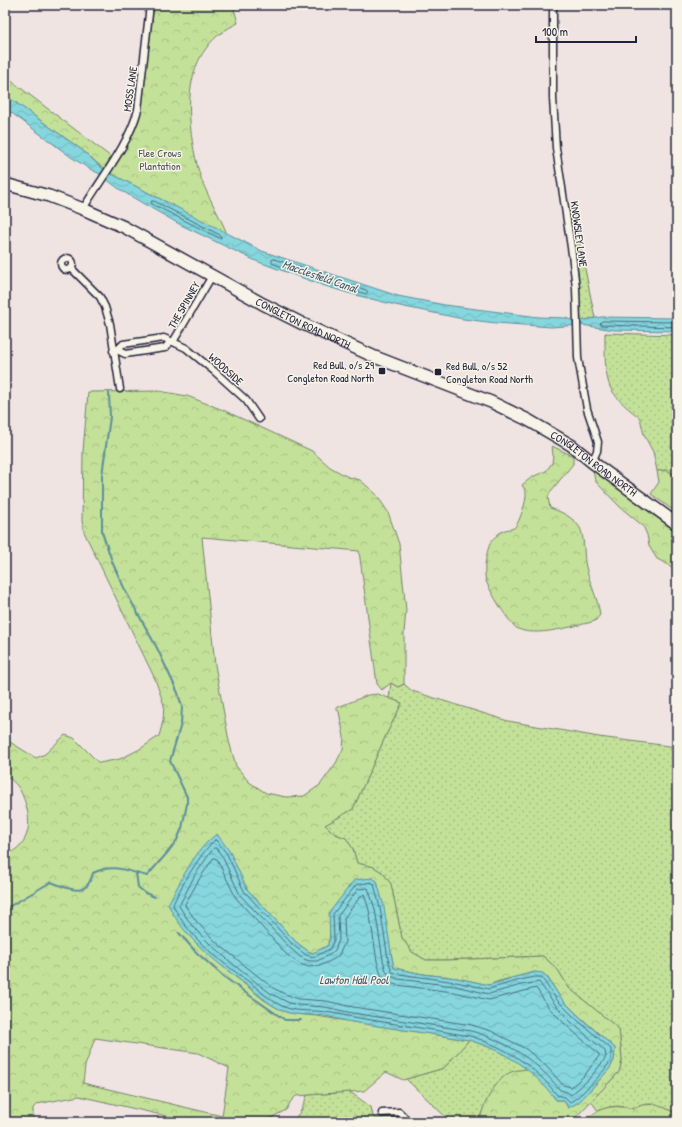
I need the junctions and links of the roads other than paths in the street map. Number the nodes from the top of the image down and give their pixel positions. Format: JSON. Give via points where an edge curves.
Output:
{"nodes":[{"id":1,"x":150,"y":5,"type":"edge"},
{"id":2,"x":553,"y":5,"type":"edge"},
{"id":3,"x":5,"y":184,"type":"edge"},
{"id":4,"x":83,"y":209,"type":"junction"},
{"id":5,"x":71,"y":268,"type":"dead end"},
{"id":6,"x":212,"y":276,"type":"junction"},
{"id":7,"x":172,"y":342,"type":"junction"},
{"id":8,"x":115,"y":351,"type":"junction"},
{"id":9,"x":120,"y":390,"type":"dead end"},
{"id":10,"x":259,"y":419,"type":"dead end"},
{"id":11,"x":592,"y":462,"type":"junction"},
{"id":12,"x":677,"y":524,"type":"edge"},
{"id":13,"x":382,"y":1113,"type":"dead end"},
{"id":14,"x":409,"y":1122,"type":"edge"}],
"edges":[{"from":1,"to":4,"type":"street","name":"MOSS LANE","via":[[134,125]]},
{"from":2,"to":11,"type":"street","name":"KNOWSLEY LANE","via":[[556,148],[576,288],[578,358],[587,409],[598,442],[598,451]]},
{"from":3,"to":4,"type":"highway","name":"CONGLETON ROAD NORTH","via":[[49,196]]},
{"from":4,"to":6,"type":"highway","name":"CONGLETON ROAD NORTH","via":[[124,227]]},
{"from":5,"to":8,"type":"street","via":[[100,297],[110,324]]},
{"from":6,"to":7,"type":"street","name":"THE SPINNEY"},
{"from":6,"to":11,"type":"highway","name":"CONGLETON ROAD NORTH","via":[[270,308],[346,344],[491,402],[528,420],[571,445]]},
{"from":7,"to":8,"type":"street","name":"THE SPINNEY","via":[[165,348],[125,354]]},
{"from":7,"to":8,"type":"street","name":"THE SPINNEY","via":[[164,338],[123,344]]},
{"from":7,"to":10,"type":"street","name":"WOODSIDE","via":[[186,348],[214,371],[246,400]]},
{"from":8,"to":9,"type":"street"},
{"from":11,"to":12,"type":"highway","name":"CONGLETON ROAD NORTH"},
{"from":13,"to":14,"type":"street","via":[[399,1112]]}]}
